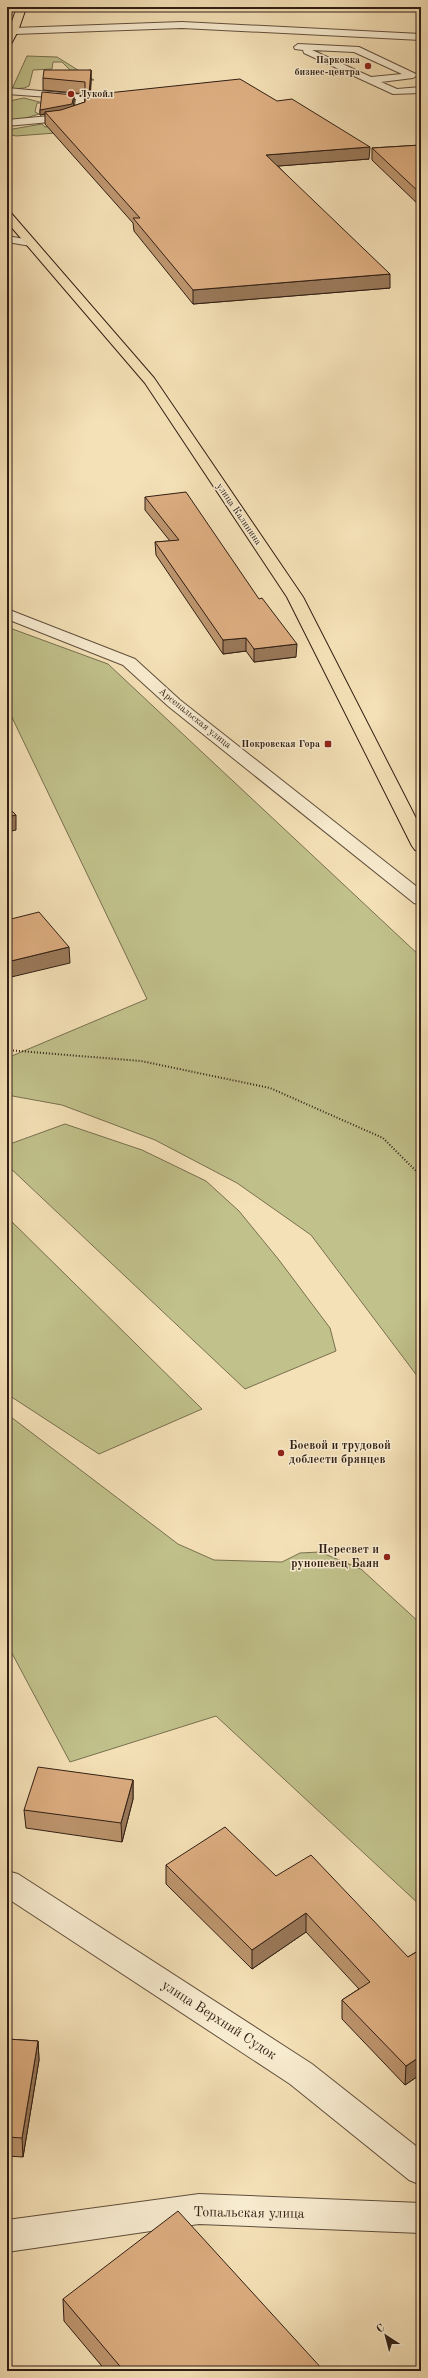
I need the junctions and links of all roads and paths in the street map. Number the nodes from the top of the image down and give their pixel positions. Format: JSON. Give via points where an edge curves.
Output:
{"nodes":[{"id":1,"x":21,"y":7,"type":"edge"},
{"id":2,"x":14,"y":31,"type":"junction"},
{"id":3,"x":310,"y":31,"type":"junction"},
{"id":4,"x":421,"y":37,"type":"edge"},
{"id":5,"x":7,"y":44,"type":"edge"},
{"id":6,"x":298,"y":47,"type":"junction"},
{"id":7,"x":370,"y":80,"type":"junction"},
{"id":8,"x":421,"y":90,"type":"edge"},
{"id":9,"x":7,"y":91,"type":"edge"},
{"id":10,"x":7,"y":123,"type":"edge"},
{"id":11,"x":7,"y":215,"type":"edge"},
{"id":12,"x":7,"y":239,"type":"edge"},
{"id":13,"x":31,"y":243,"type":"junction"},
{"id":14,"x":7,"y":614,"type":"edge"},
{"id":15,"x":421,"y":846,"type":"edge"},
{"id":16,"x":421,"y":899,"type":"edge"},
{"id":17,"x":7,"y":1050,"type":"edge"},
{"id":18,"x":421,"y":1176,"type":"edge"},
{"id":19,"x":7,"y":1883,"type":"edge"},
{"id":20,"x":421,"y":2170,"type":"edge"},
{"id":21,"x":421,"y":2218,"type":"edge"},
{"id":22,"x":7,"y":2236,"type":"edge"}],
"edges":[{"from":1,"to":2,"type":"main road"},
{"from":2,"to":3,"type":"street","via":[[182,25]]},
{"from":2,"to":5,"type":"main road"},
{"from":3,"to":4,"type":"street"},
{"from":3,"to":6,"type":"street"},
{"from":6,"to":7,"type":"street"},
{"from":6,"to":7,"type":"street","via":[[356,49],[413,75]]},
{"from":7,"to":8,"type":"street","via":[[396,92]]},
{"from":9,"to":10,"type":"street","via":[[81,97],[79,113],[60,118]]},
{"from":11,"to":13,"type":"main road","name":"улица Калинина"},
{"from":12,"to":13,"type":"street"},
{"from":13,"to":15,"type":"main road","name":"улица Калинина","via":[[150,381],[294,597]]},
{"from":14,"to":16,"type":"street","name":"Арсенальская улица","via":[[129,662],[174,703]]},
{"from":17,"to":18,"type":"path","via":[[140,1061],[270,1088],[383,1138]]},
{"from":19,"to":20,"type":"street","name":"улица Верхний Судок","via":[[301,2074]]},
{"from":21,"to":22,"type":"street","name":"Топальская улица","via":[[199,2209]]}]}
